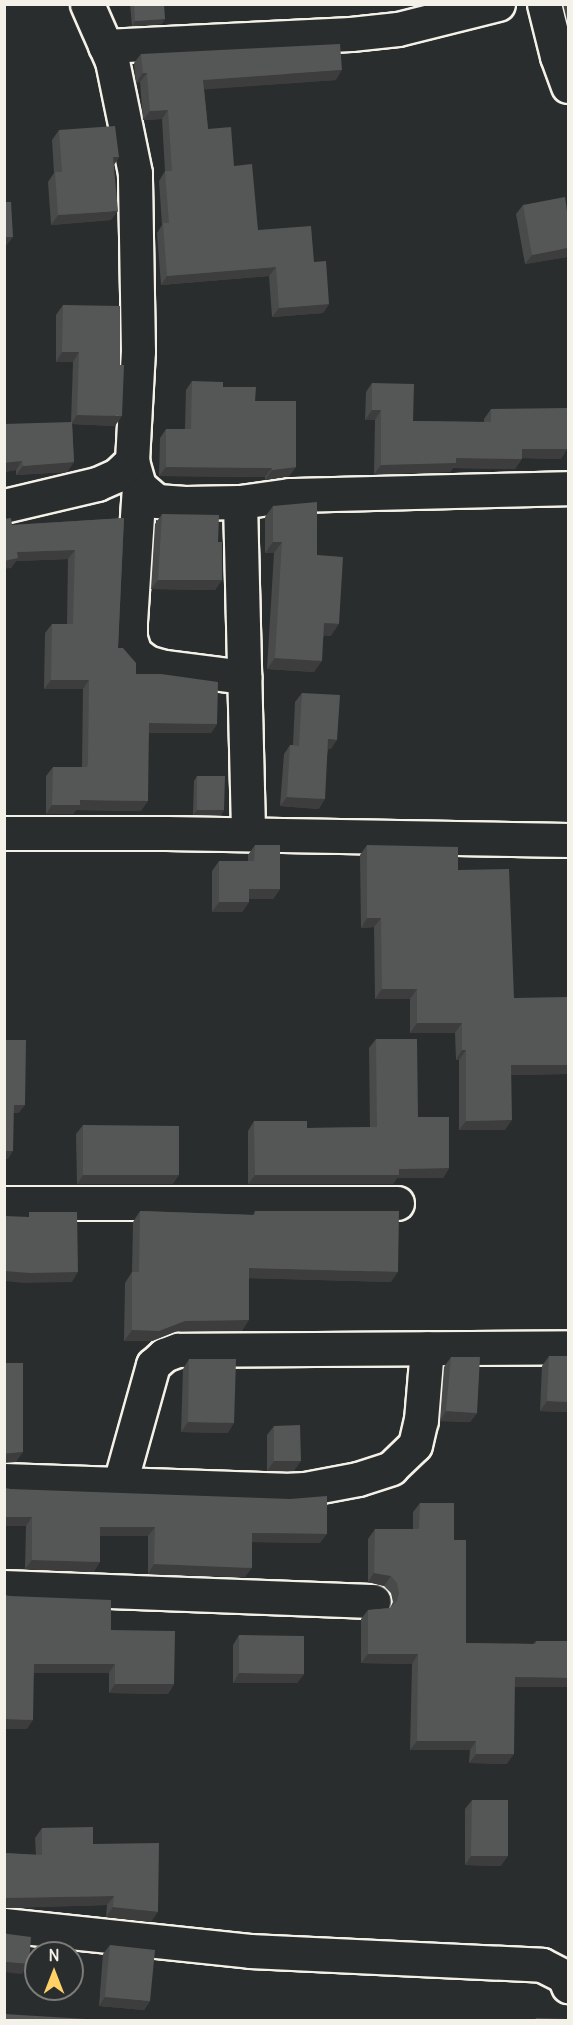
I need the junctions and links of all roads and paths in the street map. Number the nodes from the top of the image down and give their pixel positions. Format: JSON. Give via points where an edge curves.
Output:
{"nodes":[{"id":1,"x":87,"y":4,"type":"edge"},
{"id":2,"x":498,"y":4,"type":"edge"},
{"id":3,"x":544,"y":4,"type":"edge"},
{"id":4,"x":105,"y":46,"type":"junction"},
{"id":5,"x":568,"y":86,"type":"edge"},
{"id":6,"x":135,"y":474,"type":"junction"},
{"id":7,"x":568,"y":488,"type":"edge"},
{"id":8,"x":240,"y":502,"type":"junction"},
{"id":9,"x":4,"y":506,"type":"edge"},
{"id":10,"x":244,"y":677,"type":"junction"},
{"id":11,"x":4,"y":832,"type":"edge"},
{"id":12,"x":248,"y":834,"type":"junction"},
{"id":13,"x":568,"y":840,"type":"edge"},
{"id":14,"x":4,"y":1203,"type":"edge"},
{"id":15,"x":397,"y":1203,"type":"dead end"},
{"id":16,"x":568,"y":1347,"type":"edge"},
{"id":17,"x":427,"y":1348,"type":"junction"},
{"id":18,"x":4,"y":1480,"type":"edge"},
{"id":19,"x":120,"y":1483,"type":"junction"},
{"id":20,"x":4,"y":1587,"type":"edge"},
{"id":21,"x":374,"y":1601,"type":"dead end"},
{"id":22,"x":4,"y":1925,"type":"edge"},
{"id":23,"x":568,"y":1986,"type":"edge"}],
"edges":[{"from":1,"to":4,"type":"street"},
{"from":2,"to":4,"type":"street","via":[[398,29]]},
{"from":3,"to":5,"type":"street"},
{"from":4,"to":6,"type":"street","via":[[112,61],[135,173]]},
{"from":6,"to":8,"type":"street","via":[[157,501]]},
{"from":6,"to":9,"type":"street","via":[[117,475],[97,484]]},
{"from":6,"to":10,"type":"street","via":[[130,623],[135,653],[147,662],[165,667]]},
{"from":7,"to":8,"type":"street","via":[[290,495]]},
{"from":8,"to":10,"type":"street"},
{"from":10,"to":12,"type":"street"},
{"from":11,"to":12,"type":"street"},
{"from":12,"to":13,"type":"street"},
{"from":14,"to":15,"type":"street"},
{"from":16,"to":17,"type":"street"},
{"from":17,"to":19,"type":"street","via":[[178,1350],[165,1355],[153,1365]]},
{"from":17,"to":19,"type":"street","via":[[422,1420],[415,1445],[392,1468],[358,1479],[295,1490]]},
{"from":18,"to":19,"type":"street"},
{"from":20,"to":21,"type":"street"},
{"from":22,"to":23,"type":"street","via":[[250,1951],[542,1965],[564,1976]]}]}
